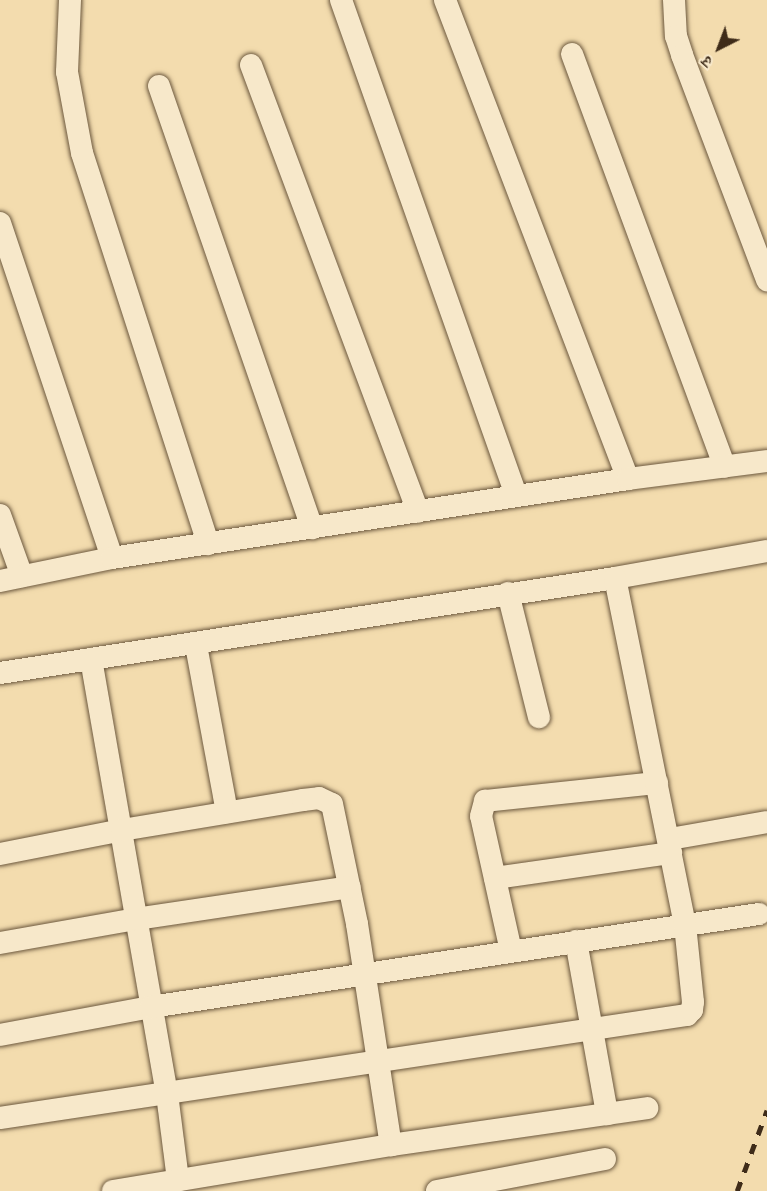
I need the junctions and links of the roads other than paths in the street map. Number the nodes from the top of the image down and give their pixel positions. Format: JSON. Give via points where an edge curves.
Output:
{"nodes":[{"id":1,"x":70,"y":0,"type":"edge"},
{"id":2,"x":341,"y":0,"type":"edge"},
{"id":3,"x":445,"y":0,"type":"edge"},
{"id":4,"x":674,"y":0,"type":"edge"},
{"id":5,"x":572,"y":54,"type":"dead end"},
{"id":6,"x":251,"y":65,"type":"dead end"},
{"id":7,"x":159,"y":86,"type":"dead end"},
{"id":8,"x":0,"y":223,"type":"edge"},
{"id":9,"x":767,"y":280,"type":"edge"},
{"id":10,"x":767,"y":460,"type":"edge"},
{"id":11,"x":725,"y":467,"type":"junction"},
{"id":12,"x":628,"y":479,"type":"junction"},
{"id":13,"x":516,"y":495,"type":"junction"},
{"id":14,"x":418,"y":512,"type":"junction"},
{"id":15,"x":0,"y":515,"type":"edge"},
{"id":16,"x":312,"y":528,"type":"junction"},
{"id":17,"x":208,"y":544,"type":"junction"},
{"id":18,"x":767,"y":551,"type":"edge"},
{"id":19,"x":112,"y":558,"type":"junction"},
{"id":20,"x":11,"y":578,"type":"edge"},
{"id":21,"x":615,"y":578,"type":"junction"},
{"id":22,"x":508,"y":593,"type":"junction"},
{"id":23,"x":196,"y":645,"type":"junction"},
{"id":24,"x":91,"y":659,"type":"junction"},
{"id":25,"x":0,"y":674,"type":"edge"},
{"id":26,"x":539,"y":717,"type":"dead end"},
{"id":27,"x":657,"y":783,"type":"junction"},
{"id":28,"x":227,"y":812,"type":"junction"},
{"id":29,"x":767,"y":822,"type":"edge"},
{"id":30,"x":122,"y":830,"type":"junction"},
{"id":31,"x":670,"y":846,"type":"junction"},
{"id":32,"x":0,"y":854,"type":"edge"},
{"id":33,"x":495,"y":878,"type":"junction"},
{"id":34,"x":350,"y":887,"type":"junction"},
{"id":35,"x":759,"y":914,"type":"dead end"},
{"id":36,"x":136,"y":919,"type":"junction"},
{"id":37,"x":685,"y":925,"type":"junction"},
{"id":38,"x":576,"y":941,"type":"junction"},
{"id":39,"x":0,"y":943,"type":"edge"},
{"id":40,"x":511,"y":951,"type":"junction"},
{"id":41,"x":365,"y":975,"type":"junction"},
{"id":42,"x":151,"y":1007,"type":"junction"},
{"id":43,"x":592,"y":1030,"type":"junction"},
{"id":44,"x":0,"y":1035,"type":"edge"},
{"id":45,"x":377,"y":1061,"type":"junction"},
{"id":46,"x":167,"y":1094,"type":"junction"},
{"id":47,"x":647,"y":1108,"type":"dead end"},
{"id":48,"x":607,"y":1114,"type":"junction"},
{"id":49,"x":0,"y":1118,"type":"edge"},
{"id":50,"x":391,"y":1145,"type":"junction"},
{"id":51,"x":605,"y":1159,"type":"dead end"},
{"id":52,"x":178,"y":1180,"type":"junction"},
{"id":53,"x":113,"y":1191,"type":"edge"},
{"id":54,"x":437,"y":1191,"type":"edge"}],
"edges":[{"from":1,"to":17,"type":"street","via":[[67,72],[82,153]]},
{"from":2,"to":13,"type":"street"},
{"from":3,"to":12,"type":"street"},
{"from":4,"to":9,"type":"street","via":[[679,46]]},
{"from":5,"to":11,"type":"street"},
{"from":6,"to":14,"type":"street"},
{"from":7,"to":16,"type":"street"},
{"from":8,"to":19,"type":"street"},
{"from":10,"to":11,"type":"street"},
{"from":11,"to":12,"type":"street"},
{"from":12,"to":13,"type":"street"},
{"from":13,"to":14,"type":"street"},
{"from":14,"to":16,"type":"street"},
{"from":15,"to":20,"type":"street"},
{"from":16,"to":17,"type":"street"},
{"from":17,"to":19,"type":"street"},
{"from":18,"to":21,"type":"street"},
{"from":19,"to":20,"type":"street"},
{"from":21,"to":22,"type":"street"},
{"from":21,"to":27,"type":"street"},
{"from":22,"to":23,"type":"street"},
{"from":22,"to":26,"type":"street"},
{"from":23,"to":24,"type":"street"},
{"from":23,"to":28,"type":"street"},
{"from":24,"to":25,"type":"street"},
{"from":24,"to":30,"type":"street"},
{"from":27,"to":31,"type":"street"},
{"from":27,"to":33,"type":"street","via":[[485,801],[481,816]]},
{"from":28,"to":30,"type":"street"},
{"from":28,"to":34,"type":"street","via":[[326,800],[335,812]]},
{"from":29,"to":31,"type":"street"},
{"from":30,"to":32,"type":"street"},
{"from":30,"to":36,"type":"street"},
{"from":31,"to":33,"type":"street"},
{"from":31,"to":37,"type":"street"},
{"from":33,"to":40,"type":"street"},
{"from":34,"to":36,"type":"street"},
{"from":34,"to":41,"type":"street"},
{"from":35,"to":37,"type":"street"},
{"from":36,"to":39,"type":"street"},
{"from":36,"to":42,"type":"street"},
{"from":37,"to":38,"type":"street"},
{"from":37,"to":43,"type":"street","via":[[692,1010],[682,1017]]},
{"from":38,"to":40,"type":"street"},
{"from":38,"to":43,"type":"street"},
{"from":40,"to":41,"type":"street"},
{"from":41,"to":42,"type":"street"},
{"from":41,"to":45,"type":"street"},
{"from":42,"to":44,"type":"street"},
{"from":42,"to":46,"type":"street"},
{"from":43,"to":45,"type":"street"},
{"from":43,"to":48,"type":"street"},
{"from":45,"to":46,"type":"street"},
{"from":45,"to":50,"type":"street"},
{"from":46,"to":49,"type":"street"},
{"from":46,"to":52,"type":"street"},
{"from":47,"to":48,"type":"street"},
{"from":48,"to":50,"type":"street"},
{"from":50,"to":52,"type":"street"},
{"from":51,"to":54,"type":"street"},
{"from":52,"to":53,"type":"street"}]}
